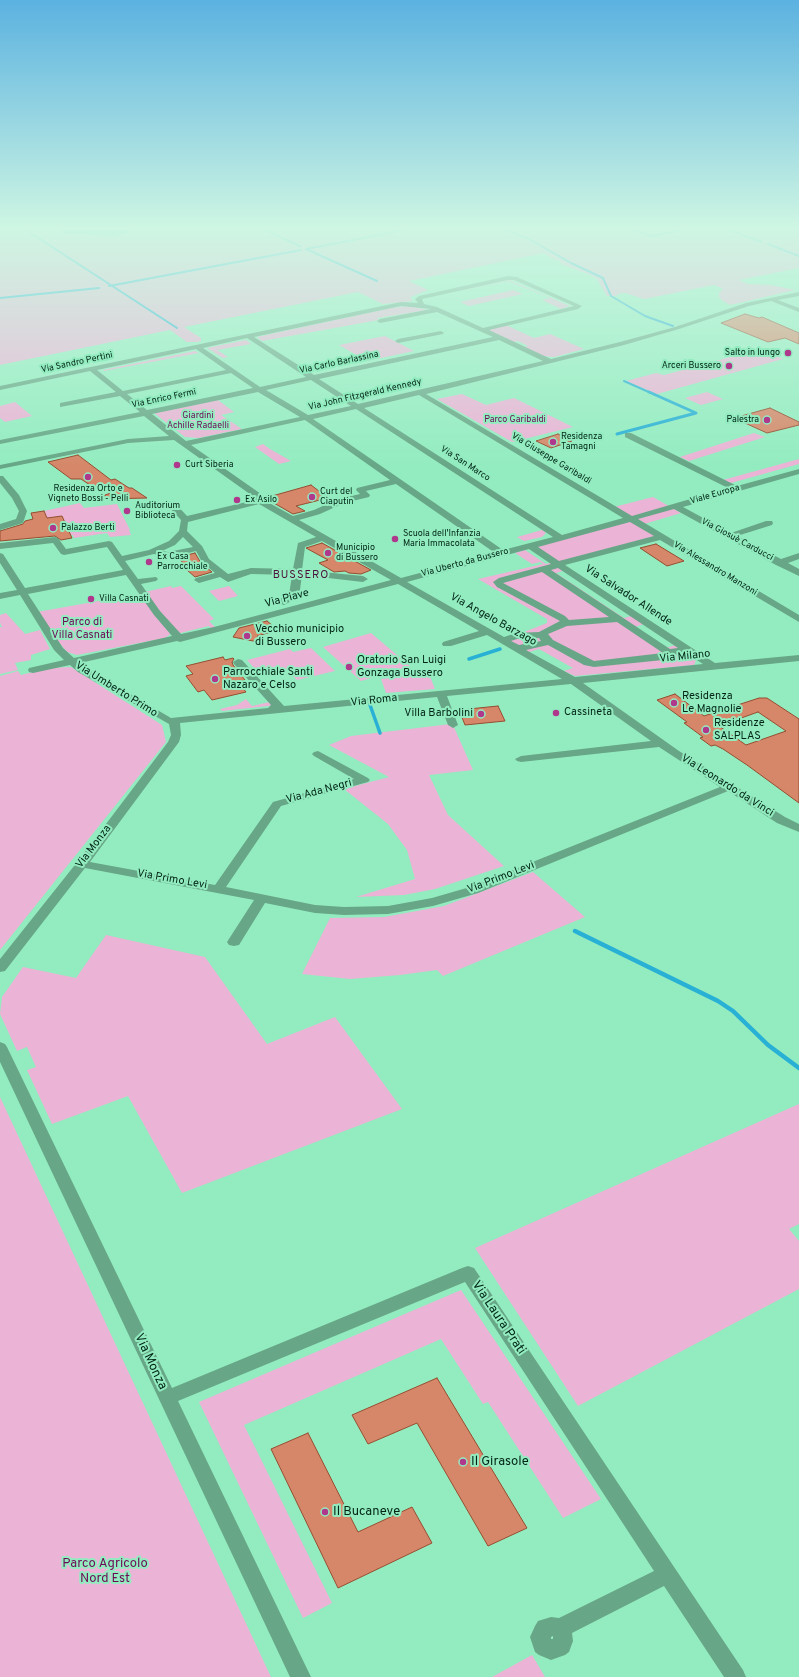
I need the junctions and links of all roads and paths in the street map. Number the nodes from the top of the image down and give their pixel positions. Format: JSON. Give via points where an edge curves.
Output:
{"nodes":[{"id":1,"x":377,"y":308,"type":"edge"},
{"id":2,"x":432,"y":308,"type":"edge"},
{"id":3,"x":575,"y":308,"type":"edge"},
{"id":4,"x":734,"y":308,"type":"edge"},
{"id":5,"x":439,"y":310,"type":"junction"},
{"id":6,"x":380,"y":321,"type":"dead end"},
{"id":7,"x":482,"y":330,"type":"junction"},
{"id":8,"x":441,"y":333,"type":"dead end"},
{"id":9,"x":248,"y":336,"type":"junction"},
{"id":10,"x":421,"y":337,"type":"junction"},
{"id":11,"x":500,"y":338,"type":"junction"},
{"id":12,"x":398,"y":341,"type":"dead end"},
{"id":13,"x":197,"y":347,"type":"junction"},
{"id":14,"x":446,"y":350,"type":"junction"},
{"id":15,"x":550,"y":361,"type":"junction"},
{"id":16,"x":92,"y":369,"type":"junction"},
{"id":17,"x":232,"y":371,"type":"junction"},
{"id":18,"x":313,"y":377,"type":"junction"},
{"id":19,"x":0,"y":388,"type":"edge"},
{"id":20,"x":259,"y":389,"type":"junction"},
{"id":21,"x":420,"y":393,"type":"junction"},
{"id":22,"x":122,"y":394,"type":"junction"},
{"id":23,"x":63,"y":405,"type":"dead end"},
{"id":24,"x":359,"y":407,"type":"junction"},
{"id":25,"x":146,"y":413,"type":"junction"},
{"id":26,"x":306,"y":418,"type":"junction"},
{"id":27,"x":628,"y":435,"type":"dead end"},
{"id":28,"x":176,"y":438,"type":"junction"},
{"id":29,"x":0,"y":442,"type":"edge"},
{"id":30,"x":185,"y":444,"type":"junction"},
{"id":31,"x":0,"y":467,"type":"edge"},
{"id":32,"x":799,"y":471,"type":"edge"},
{"id":33,"x":0,"y":478,"type":"edge"},
{"id":34,"x":396,"y":481,"type":"junction"},
{"id":35,"x":736,"y":489,"type":"junction"},
{"id":36,"x":260,"y":501,"type":"junction"},
{"id":37,"x":170,"y":503,"type":"dead end"},
{"id":38,"x":675,"y":506,"type":"junction"},
{"id":39,"x":631,"y":518,"type":"junction"},
{"id":40,"x":292,"y":519,"type":"junction"},
{"id":41,"x":185,"y":520,"type":"junction"},
{"id":42,"x":769,"y":523,"type":"dead end"},
{"id":43,"x":0,"y":527,"type":"edge"},
{"id":44,"x":182,"y":534,"type":"junction"},
{"id":45,"x":729,"y":536,"type":"junction"},
{"id":46,"x":324,"y":537,"type":"junction"},
{"id":47,"x":660,"y":537,"type":"junction"},
{"id":48,"x":560,"y":538,"type":"junction"},
{"id":49,"x":0,"y":546,"type":"edge"},
{"id":50,"x":530,"y":546,"type":"junction"},
{"id":51,"x":199,"y":548,"type":"junction"},
{"id":52,"x":156,"y":551,"type":"junction"},
{"id":53,"x":501,"y":553,"type":"junction"},
{"id":54,"x":0,"y":556,"type":"edge"},
{"id":55,"x":799,"y":556,"type":"edge"},
{"id":56,"x":120,"y":559,"type":"junction"},
{"id":57,"x":780,"y":563,"type":"junction"},
{"id":58,"x":558,"y":564,"type":"junction"},
{"id":59,"x":543,"y":569,"type":"junction"},
{"id":60,"x":129,"y":572,"type":"junction"},
{"id":61,"x":298,"y":572,"type":"junction"},
{"id":62,"x":799,"y":573,"type":"edge"},
{"id":63,"x":333,"y":576,"type":"junction"},
{"id":64,"x":225,"y":577,"type":"junction"},
{"id":65,"x":153,"y":579,"type":"dead end"},
{"id":66,"x":363,"y":579,"type":"dead end"},
{"id":67,"x":199,"y":580,"type":"dead end"},
{"id":68,"x":400,"y":581,"type":"junction"},
{"id":69,"x":135,"y":582,"type":"junction"},
{"id":70,"x":22,"y":592,"type":"junction"},
{"id":71,"x":600,"y":592,"type":"junction"},
{"id":72,"x":356,"y":593,"type":"junction"},
{"id":73,"x":0,"y":596,"type":"edge"},
{"id":74,"x":584,"y":596,"type":"junction"},
{"id":75,"x":284,"y":602,"type":"dead end"},
{"id":76,"x":642,"y":619,"type":"junction"},
{"id":77,"x":799,"y":619,"type":"edge"},
{"id":78,"x":623,"y":622,"type":"junction"},
{"id":79,"x":564,"y":623,"type":"junction"},
{"id":80,"x":489,"y":631,"type":"junction"},
{"id":81,"x":180,"y":638,"type":"junction"},
{"id":82,"x":546,"y":638,"type":"junction"},
{"id":83,"x":504,"y":640,"type":"junction"},
{"id":84,"x":447,"y":644,"type":"dead end"},
{"id":85,"x":519,"y":648,"type":"junction"},
{"id":86,"x":688,"y":650,"type":"junction"},
{"id":87,"x":668,"y":652,"type":"junction"},
{"id":88,"x":797,"y":659,"type":"edge"},
{"id":89,"x":71,"y":661,"type":"junction"},
{"id":90,"x":238,"y":662,"type":"dead end"},
{"id":91,"x":714,"y":667,"type":"junction"},
{"id":92,"x":33,"y":670,"type":"dead end"},
{"id":93,"x":574,"y":681,"type":"junction"},
{"id":94,"x":441,"y":694,"type":"junction"},
{"id":95,"x":274,"y":711,"type":"junction"},
{"id":96,"x":174,"y":721,"type":"junction"},
{"id":97,"x":453,"y":725,"type":"dead end"},
{"id":98,"x":661,"y":743,"type":"junction"},
{"id":99,"x":318,"y":754,"type":"dead end"},
{"id":100,"x":520,"y":759,"type":"dead end"},
{"id":101,"x":729,"y":787,"type":"junction"},
{"id":102,"x":796,"y":826,"type":"edge"},
{"id":103,"x":82,"y":864,"type":"junction"},
{"id":104,"x":218,"y":889,"type":"junction"},
{"id":105,"x":262,"y":898,"type":"junction"},
{"id":106,"x":234,"y":942,"type":"dead end"},
{"id":107,"x":0,"y":968,"type":"edge"},
{"id":108,"x":0,"y":1047,"type":"edge"},
{"id":109,"x":167,"y":1398,"type":"junction"},
{"id":110,"x":668,"y":1574,"type":"junction"},
{"id":111,"x":559,"y":1629,"type":"dead end"},
{"id":112,"x":301,"y":1677,"type":"edge"},
{"id":113,"x":736,"y":1677,"type":"edge"}],
"edges":[{"from":1,"to":9,"type":"street","name":"Via Sandro Pertini"},
{"from":2,"to":5,"type":"street","name":"Via Sandro Pertini"},
{"from":3,"to":7,"type":"street"},
{"from":4,"to":15,"type":"street","name":"Via John Fitzgerald Kennedy","via":[[652,336]]},
{"from":5,"to":6,"type":"street"},
{"from":5,"to":7,"type":"street","name":"Via Sandro Pertini"},
{"from":7,"to":11,"type":"street","name":"Via Sandro Pertini"},
{"from":8,"to":10,"type":"street"},
{"from":9,"to":13,"type":"street","name":"Via Sandro Pertini"},
{"from":9,"to":18,"type":"street","name":"Via San Marco"},
{"from":10,"to":12,"type":"street"},
{"from":10,"to":14,"type":"street"},
{"from":11,"to":14,"type":"street","name":"Via Carlo Barlassina"},
{"from":11,"to":15,"type":"street","name":"Via Sandro Pertini"},
{"from":13,"to":16,"type":"street","name":"Via Sandro Pertini"},
{"from":13,"to":17,"type":"street"},
{"from":14,"to":18,"type":"street","name":"Via Carlo Barlassina"},
{"from":15,"to":21,"type":"street","name":"Via John Fitzgerald Kennedy"},
{"from":16,"to":19,"type":"street","name":"Via Sandro Pertini"},
{"from":16,"to":22,"type":"street","name":"Via Angelo Barzago"},
{"from":17,"to":20,"type":"street"},
{"from":17,"to":22,"type":"street"},
{"from":18,"to":20,"type":"street","name":"Via Carlo Barlassina"},
{"from":18,"to":24,"type":"street","name":"Via San Marco"},
{"from":20,"to":25,"type":"street","name":"Via Enrico Fermi"},
{"from":20,"to":26,"type":"street"},
{"from":21,"to":24,"type":"street","name":"Via John Fitzgerald Kennedy"},
{"from":21,"to":39,"type":"street","name":"Via Giuseppe Garibaldi"},
{"from":22,"to":23,"type":"street"},
{"from":22,"to":25,"type":"street","name":"Via Angelo Barzago"},
{"from":24,"to":26,"type":"street","name":"Via John Fitzgerald Kennedy"},
{"from":24,"to":48,"type":"street","name":"Via San Marco"},
{"from":25,"to":28,"type":"street","name":"Via Angelo Barzago"},
{"from":25,"to":29,"type":"street","name":"Via Enrico Fermi"},
{"from":26,"to":30,"type":"street","name":"Via John Fitzgerald Kennedy"},
{"from":26,"to":34,"type":"street"},
{"from":27,"to":35,"type":"street"},
{"from":28,"to":30,"type":"street","name":"Via Angelo Barzago"},
{"from":28,"to":31,"type":"street","via":[[130,440]]},
{"from":30,"to":36,"type":"street","name":"Via Angelo Barzago","via":[[258,496]]},
{"from":32,"to":35,"type":"street","name":"Viale Europa"},
{"from":33,"to":43,"type":"street","via":[[23,511],[20,521]]},
{"from":34,"to":40,"type":"street","via":[[360,490],[366,495],[341,501]]},
{"from":34,"to":53,"type":"street"},
{"from":35,"to":38,"type":"street","name":"Viale Europa"},
{"from":36,"to":40,"type":"street","name":"Via Angelo Barzago"},
{"from":36,"to":41,"type":"street"},
{"from":37,"to":41,"type":"street"},
{"from":38,"to":39,"type":"street","name":"Viale Europa"},
{"from":38,"to":45,"type":"street","name":"Via Giosuè Carducci"},
{"from":39,"to":47,"type":"street","name":"Via Alessandro Manzoni"},
{"from":39,"to":48,"type":"street","name":"Viale Europa"},
{"from":40,"to":46,"type":"street","name":"Via Angelo Barzago"},
{"from":41,"to":44,"type":"street"},
{"from":42,"to":45,"type":"street"},
{"from":44,"to":51,"type":"street"},
{"from":44,"to":52,"type":"street","via":[[172,543]]},
{"from":45,"to":57,"type":"street","name":"Via Giosuè Carducci"},
{"from":46,"to":61,"type":"street","via":[[301,545]]},
{"from":46,"to":68,"type":"street","name":"Via Angelo Barzago"},
{"from":47,"to":58,"type":"street"},
{"from":47,"to":77,"type":"street","name":"Via Alessandro Manzoni"},
{"from":48,"to":50,"type":"street","name":"Via Uberto da Bussero"},
{"from":49,"to":56,"type":"street","via":[[55,540],[64,552],[109,544]]},
{"from":50,"to":53,"type":"street","name":"Via Uberto da Bussero"},
{"from":50,"to":58,"type":"street","name":"Via Salvador Allende"},
{"from":51,"to":52,"type":"street","via":[[170,554]]},
{"from":51,"to":64,"type":"street","via":[[205,560]]},
{"from":52,"to":56,"type":"street"},
{"from":53,"to":68,"type":"street","name":"Via Uberto da Bussero"},
{"from":54,"to":70,"type":"street","name":"Via Umberto Primo"},
{"from":55,"to":57,"type":"street"},
{"from":56,"to":60,"type":"street"},
{"from":57,"to":62,"type":"street","name":"Via Giosuè Carducci"},
{"from":58,"to":59,"type":"street"},
{"from":58,"to":71,"type":"street","name":"Via Salvador Allende"},
{"from":59,"to":74,"type":"street"},
{"from":59,"to":79,"type":"street","via":[[499,583],[562,618]]},
{"from":60,"to":69,"type":"street"},
{"from":60,"to":70,"type":"street"},
{"from":61,"to":63,"type":"street"},
{"from":61,"to":64,"type":"street","via":[[251,571]]},
{"from":61,"to":75,"type":"street","via":[[294,597]]},
{"from":63,"to":66,"type":"street"},
{"from":63,"to":72,"type":"street"},
{"from":64,"to":67,"type":"street"},
{"from":65,"to":69,"type":"street"},
{"from":68,"to":72,"type":"street","name":"Via Piave"},
{"from":68,"to":80,"type":"street","name":"Via Angelo Barzago"},
{"from":69,"to":81,"type":"street","via":[[157,613]]},
{"from":70,"to":73,"type":"street"},
{"from":70,"to":89,"type":"street","name":"Via Umberto Primo","via":[[60,650]]},
{"from":71,"to":74,"type":"street"},
{"from":71,"to":76,"type":"street","name":"Via Salvador Allende"},
{"from":72,"to":81,"type":"street","name":"Via Piave"},
{"from":74,"to":78,"type":"street"},
{"from":76,"to":78,"type":"street"},
{"from":76,"to":86,"type":"street","name":"Via Salvador Allende"},
{"from":78,"to":79,"type":"street"},
{"from":78,"to":87,"type":"street"},
{"from":79,"to":82,"type":"street","via":[[543,633]]},
{"from":80,"to":83,"type":"street","name":"Via Angelo Barzago"},
{"from":80,"to":84,"type":"street"},
{"from":81,"to":89,"type":"street","name":"Via Piave"},
{"from":82,"to":83,"type":"street","via":[[516,636]]},
{"from":82,"to":85,"type":"street"},
{"from":82,"to":87,"type":"street","via":[[594,664],[663,657]]},
{"from":83,"to":85,"type":"street","name":"Via Angelo Barzago"},
{"from":85,"to":93,"type":"street","name":"Via Angelo Barzago"},
{"from":86,"to":87,"type":"street"},
{"from":86,"to":91,"type":"street","name":"Via Salvador Allende"},
{"from":88,"to":91,"type":"street","name":"Via Milano"},
{"from":89,"to":92,"type":"street","name":"Via Piave"},
{"from":89,"to":96,"type":"street","name":"Via Umberto Primo","via":[[164,720]]},
{"from":90,"to":95,"type":"street","via":[[279,707],[273,708]]},
{"from":91,"to":93,"type":"street","name":"Via Milano"},
{"from":93,"to":94,"type":"street","name":"Via Roma"},
{"from":93,"to":98,"type":"street","name":"Via Leonardo da Vinci"},
{"from":94,"to":95,"type":"street","name":"Via Roma"},
{"from":94,"to":97,"type":"street"},
{"from":95,"to":96,"type":"street","name":"Via Roma"},
{"from":96,"to":103,"type":"street","name":"Via Monza","via":[[176,735],[173,742]]},
{"from":98,"to":100,"type":"street"},
{"from":98,"to":101,"type":"street","name":"Via Leonardo da Vinci"},
{"from":99,"to":104,"type":"street","name":"Via Ada Negri","via":[[364,780],[277,804]]},
{"from":101,"to":102,"type":"street","name":"Via Leonardo da Vinci","via":[[781,820]]},
{"from":101,"to":105,"type":"street","name":"Via Primo Levi","via":[[474,890],[427,904],[388,910],[344,911],[315,909]]},
{"from":103,"to":104,"type":"street","name":"Via Primo Levi"},
{"from":103,"to":107,"type":"street","name":"Via Monza"},
{"from":104,"to":105,"type":"street","name":"Via Primo Levi"},
{"from":105,"to":106,"type":"street"},
{"from":108,"to":109,"type":"street","name":"Via Monza"},
{"from":109,"to":110,"type":"street","name":"Via Laura Prati","via":[[468,1273]]},
{"from":109,"to":112,"type":"street","name":"Via Monza"},
{"from":110,"to":111,"type":"street"},
{"from":110,"to":113,"type":"street","name":"Via Laura Prati"}]}
